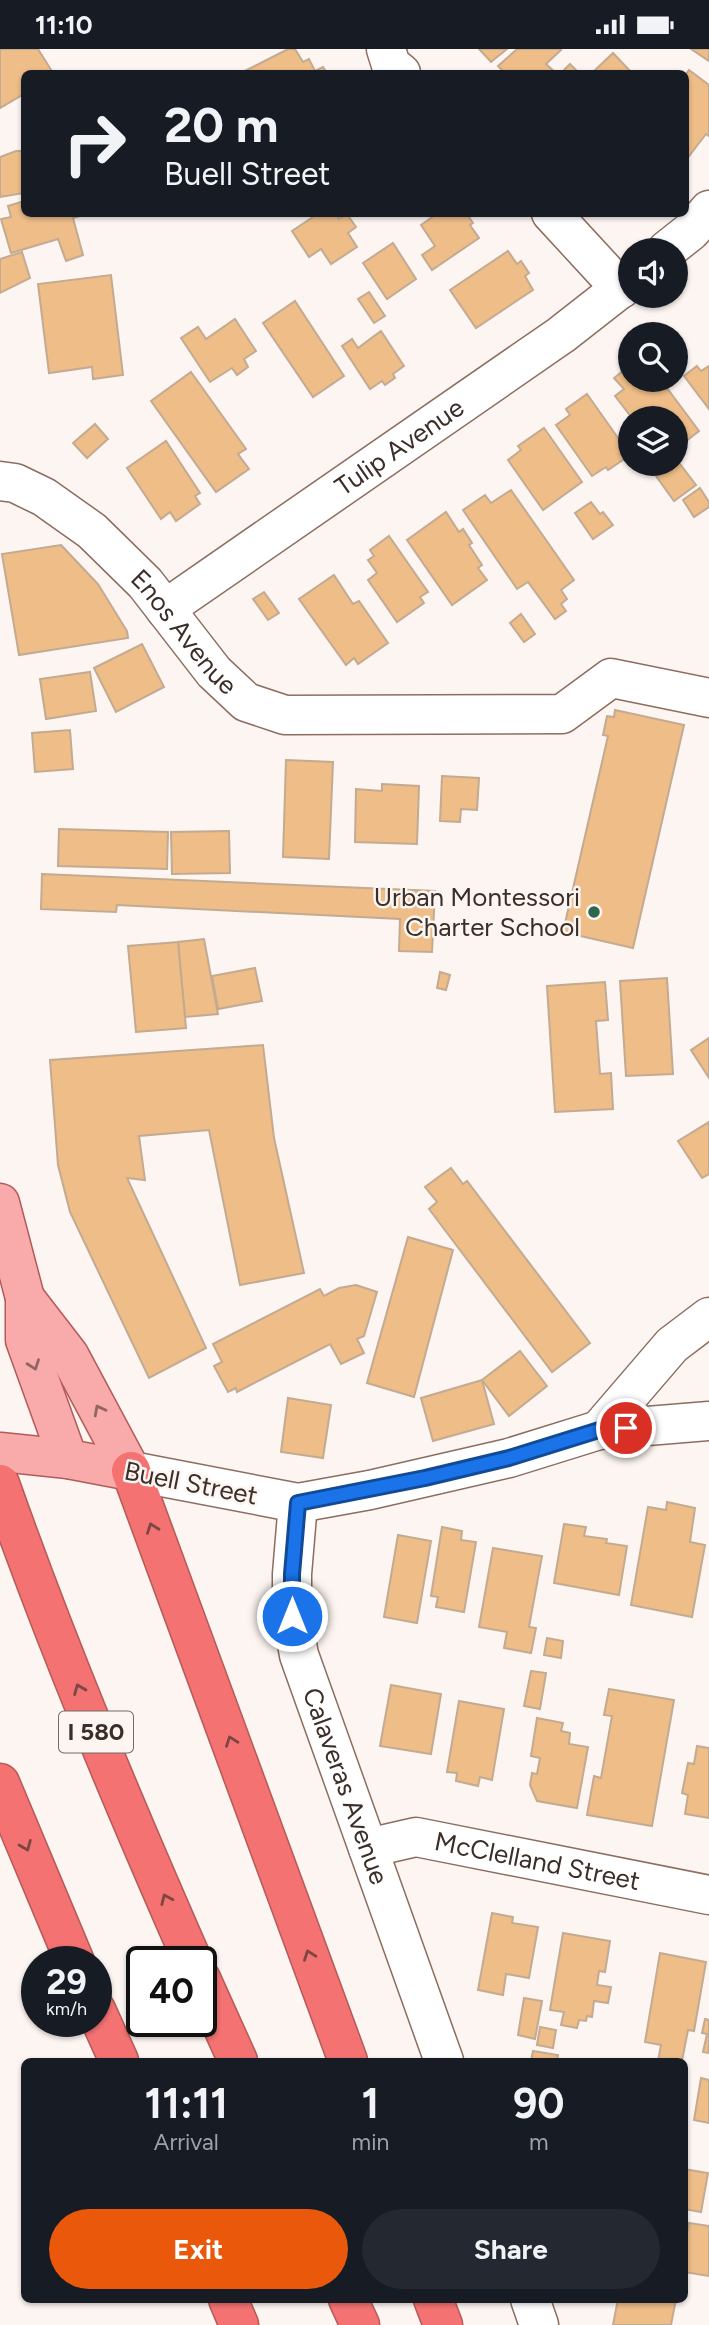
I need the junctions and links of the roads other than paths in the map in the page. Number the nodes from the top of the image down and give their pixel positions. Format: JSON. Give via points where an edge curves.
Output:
{"nodes":[{"id":1,"x":386,"y":49,"type":"edge"},
{"id":2,"x":397,"y":70,"type":"edge"},
{"id":3,"x":709,"y":210,"type":"edge"},
{"id":4,"x":555,"y":217,"type":"edge"},
{"id":5,"x":682,"y":238,"type":"edge"},
{"id":6,"x":618,"y":278,"type":"edge"},
{"id":7,"x":618,"y":290,"type":"edge"},
{"id":8,"x":0,"y":481,"type":"edge"},
{"id":9,"x":165,"y":609,"type":"junction"},
{"id":10,"x":709,"y":698,"type":"edge"},
{"id":11,"x":0,"y":1203,"type":"edge"},
{"id":12,"x":25,"y":1298,"type":"junction"},
{"id":13,"x":709,"y":1317,"type":"edge"},
{"id":14,"x":709,"y":1421,"type":"edge"},
{"id":15,"x":599,"y":1430,"type":"junction"},
{"id":16,"x":0,"y":1452,"type":"edge"},
{"id":17,"x":68,"y":1459,"type":"junction"},
{"id":18,"x":131,"y":1471,"type":"junction"},
{"id":19,"x":3,"y":1492,"type":"edge"},
{"id":20,"x":298,"y":1503,"type":"junction"},
{"id":21,"x":0,"y":1783,"type":"edge"},
{"id":22,"x":368,"y":1848,"type":"junction"},
{"id":23,"x":709,"y":1895,"type":"edge"},
{"id":24,"x":68,"y":1946,"type":"edge"},
{"id":25,"x":186,"y":1946,"type":"edge"},
{"id":26,"x":217,"y":2014,"type":"edge"},
{"id":27,"x":108,"y":2037,"type":"edge"},
{"id":28,"x":118,"y":2058,"type":"edge"},
{"id":29,"x":238,"y":2058,"type":"edge"},
{"id":30,"x":347,"y":2058,"type":"edge"},
{"id":31,"x":443,"y":2058,"type":"edge"},
{"id":32,"x":230,"y":2303,"type":"edge"},
{"id":33,"x":350,"y":2303,"type":"edge"},
{"id":34,"x":435,"y":2303,"type":"edge"},
{"id":35,"x":531,"y":2303,"type":"edge"},
{"id":36,"x":239,"y":2325,"type":"edge"},
{"id":37,"x":360,"y":2325,"type":"edge"},
{"id":38,"x":443,"y":2325,"type":"edge"},
{"id":39,"x":539,"y":2325,"type":"edge"}],
"edges":[{"from":1,"to":2,"type":"street"},
{"from":3,"to":5,"type":"street"},
{"from":4,"to":6,"type":"street"},
{"from":7,"to":9,"type":"street","name":"Tulip Avenue","via":[[561,335]]},
{"from":8,"to":9,"type":"street","name":"Enos Avenue","via":[[44,497],[92,531]]},
{"from":9,"to":10,"type":"street","name":"Enos Avenue","via":[[214,673],[246,702],[285,715],[562,714],[611,678]]},
{"from":11,"to":12,"type":"main road"},
{"from":12,"to":17,"type":"main road","one_way":true,"via":[[25,1340]]},
{"from":18,"to":12,"type":"main road","one_way":true,"via":[[69,1355]]},
{"from":13,"to":15,"type":"street","via":[[672,1345]]},
{"from":14,"to":15,"type":"street","name":"Buell Street"},
{"from":15,"to":20,"type":"street","name":"Buell Street","via":[[509,1458]]},
{"from":16,"to":17,"type":"main road","name":"Buell Street"},
{"from":17,"to":18,"type":"main road","name":"Buell Street"},
{"from":18,"to":20,"type":"street","name":"Buell Street"},
{"from":30,"to":18,"type":"highway","one_way":true},
{"from":25,"to":19,"type":"highway","number":"I 580","one_way":true,"via":[[128,1812]]},
{"from":20,"to":22,"type":"street","name":"Calaveras Avenue","via":[[292,1616],[299,1655]]},
{"from":21,"to":24,"type":"highway","one_way":true},
{"from":22,"to":23,"type":"street","name":"McClelland Street","via":[[416,1837]]},
{"from":22,"to":31,"type":"street","name":"Calaveras Avenue"},
{"from":26,"to":29,"type":"highway"},
{"from":27,"to":28,"type":"highway"},
{"from":32,"to":36,"type":"highway"},
{"from":33,"to":37,"type":"highway"},
{"from":34,"to":38,"type":"highway"},
{"from":35,"to":39,"type":"street"}]}
